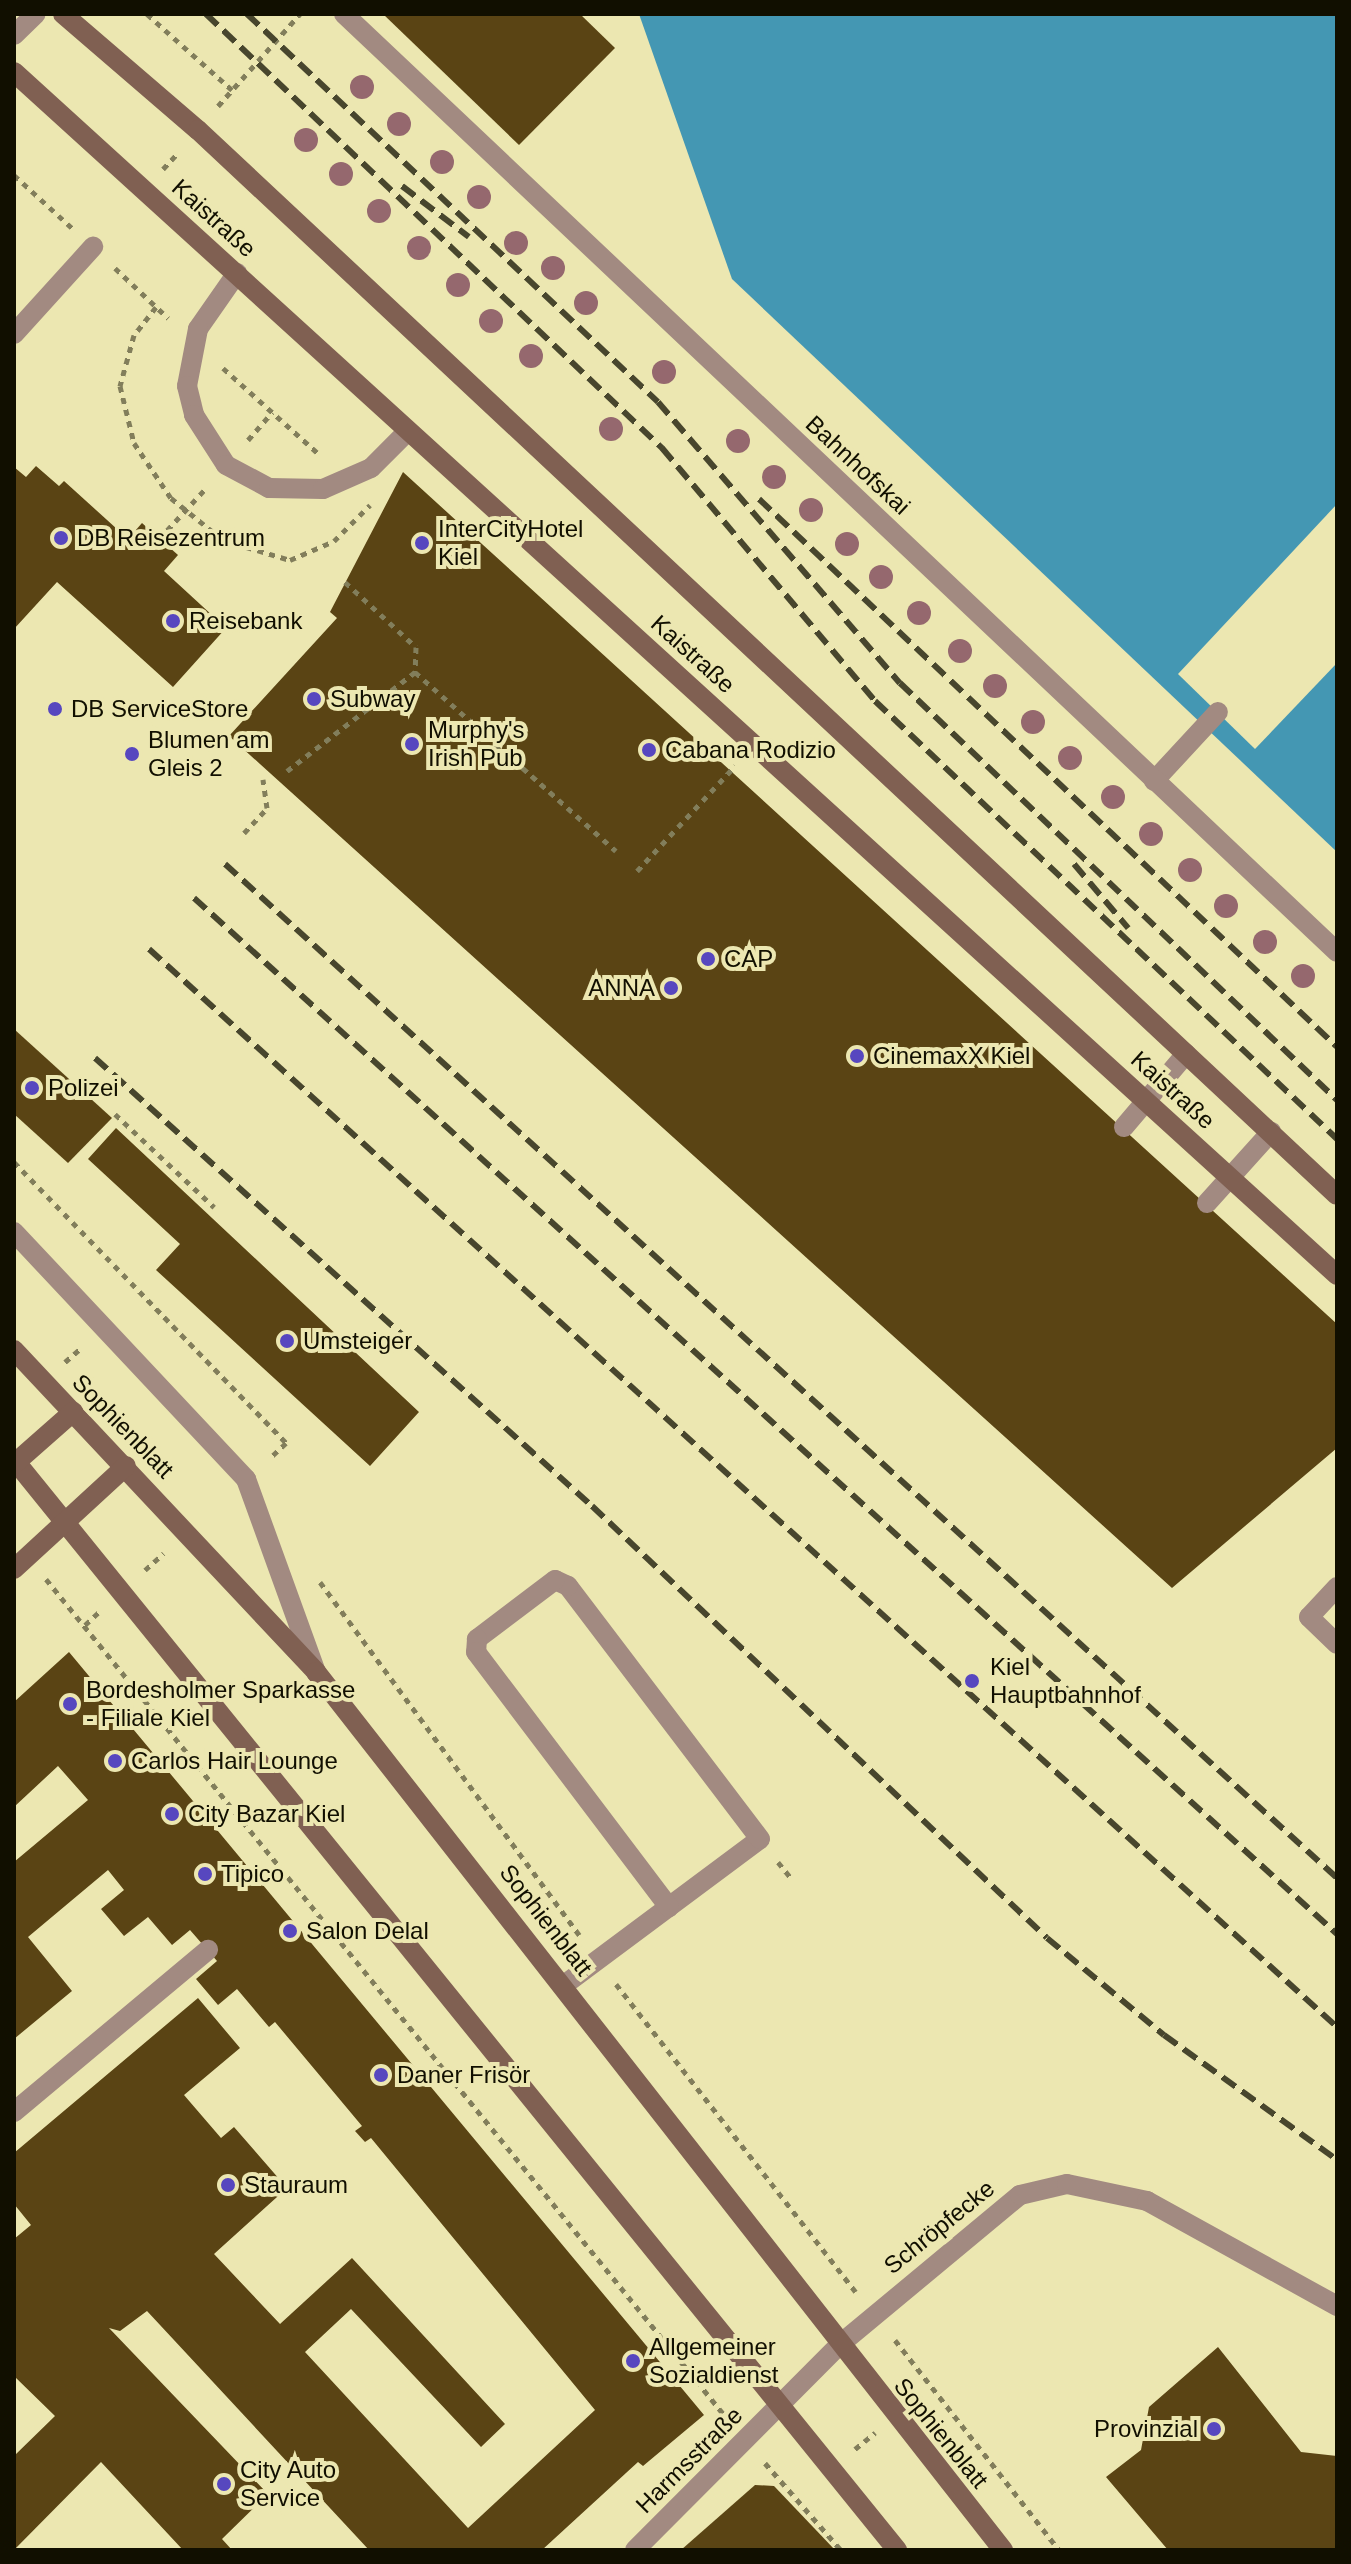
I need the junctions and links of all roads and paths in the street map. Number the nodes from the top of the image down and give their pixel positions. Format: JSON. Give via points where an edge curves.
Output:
{"nodes":[{"id":1,"x":36,"y":14,"type":"edge"},
{"id":2,"x":63,"y":14,"type":"edge"},
{"id":3,"x":147,"y":14,"type":"edge"},
{"id":4,"x":300,"y":14,"type":"edge"},
{"id":5,"x":344,"y":14,"type":"edge"},
{"id":6,"x":14,"y":35,"type":"edge"},
{"id":7,"x":14,"y":72,"type":"edge"},
{"id":8,"x":14,"y":175,"type":"edge"},
{"id":9,"x":93,"y":247,"type":"junction"},
{"id":10,"x":237,"y":273,"type":"junction"},
{"id":11,"x":156,"y":307,"type":"junction"},
{"id":12,"x":14,"y":334,"type":"edge"},
{"id":13,"x":193,"y":342,"type":"junction"},
{"id":14,"x":407,"y":432,"type":"junction"},
{"id":15,"x":348,"y":480,"type":"junction"},
{"id":16,"x":195,"y":502,"type":"dead end"},
{"id":17,"x":186,"y":511,"type":"junction"},
{"id":18,"x":159,"y":539,"type":"dead end"},
{"id":19,"x":345,"y":582,"type":"dead end"},
{"id":20,"x":415,"y":672,"type":"junction"},
{"id":21,"x":1218,"y":712,"type":"dead end"},
{"id":22,"x":755,"y":745,"type":"junction"},
{"id":23,"x":287,"y":771,"type":"dead end"},
{"id":24,"x":263,"y":779,"type":"dead end"},
{"id":25,"x":1154,"y":781,"type":"junction"},
{"id":26,"x":244,"y":833,"type":"dead end"},
{"id":27,"x":616,"y":851,"type":"dead end"},
{"id":28,"x":637,"y":871,"type":"dead end"},
{"id":29,"x":1337,"y":952,"type":"edge"},
{"id":30,"x":1186,"y":1054,"type":"junction"},
{"id":31,"x":1148,"y":1103,"type":"junction"},
{"id":32,"x":115,"y":1114,"type":"dead end"},
{"id":33,"x":1124,"y":1127,"type":"dead end"},
{"id":34,"x":1271,"y":1132,"type":"junction"},
{"id":35,"x":14,"y":1162,"type":"edge"},
{"id":36,"x":1229,"y":1177,"type":"junction"},
{"id":37,"x":1337,"y":1195,"type":"edge"},
{"id":38,"x":1207,"y":1203,"type":"dead end"},
{"id":39,"x":214,"y":1207,"type":"dead end"},
{"id":40,"x":14,"y":1232,"type":"edge"},
{"id":41,"x":1337,"y":1275,"type":"edge"},
{"id":42,"x":14,"y":1350,"type":"edge"},
{"id":43,"x":73,"y":1412,"type":"junction"},
{"id":44,"x":15,"y":1461,"type":"edge"},
{"id":45,"x":266,"y":1461,"type":"dead end"},
{"id":46,"x":126,"y":1466,"type":"junction"},
{"id":47,"x":67,"y":1521,"type":"junction"},
{"id":48,"x":161,"y":1556,"type":"dead end"},
{"id":49,"x":150,"y":1565,"type":"dead end"},
{"id":50,"x":14,"y":1569,"type":"edge"},
{"id":51,"x":314,"y":1573,"type":"dead end"},
{"id":52,"x":52,"y":1586,"type":"dead end"},
{"id":53,"x":1337,"y":1587,"type":"edge"},
{"id":54,"x":103,"y":1608,"type":"dead end"},
{"id":55,"x":85,"y":1625,"type":"junction"},
{"id":56,"x":1337,"y":1644,"type":"edge"},
{"id":57,"x":316,"y":1672,"type":"junction"},
{"id":58,"x":669,"y":1907,"type":"junction"},
{"id":59,"x":208,"y":1950,"type":"dead end"},
{"id":60,"x":598,"y":1960,"type":"junction"},
{"id":61,"x":564,"y":1985,"type":"junction"},
{"id":62,"x":14,"y":2112,"type":"edge"},
{"id":63,"x":1337,"y":2306,"type":"edge"},
{"id":64,"x":876,"y":2313,"type":"junction"},
{"id":65,"x":838,"y":2346,"type":"junction"},
{"id":66,"x":930,"y":2389,"type":"junction"},
{"id":67,"x":778,"y":2407,"type":"junction"},
{"id":68,"x":895,"y":2417,"type":"junction"},
{"id":69,"x":746,"y":2441,"type":"junction"},
{"id":70,"x":830,"y":2469,"type":"junction"},
{"id":71,"x":795,"y":2498,"type":"junction"},
{"id":72,"x":635,"y":2550,"type":"edge"},
{"id":73,"x":841,"y":2550,"type":"edge"},
{"id":74,"x":897,"y":2550,"type":"edge"},
{"id":75,"x":1003,"y":2550,"type":"edge"},
{"id":76,"x":1059,"y":2550,"type":"edge"}],
"edges":[{"from":1,"to":6,"type":"street"},
{"from":2,"to":30,"type":"main road","name":"Kaistraße","via":[[198,130]]},
{"from":3,"to":4,"type":"path","via":[[232,90]]},
{"from":5,"to":25,"type":"street","name":"Bahnhofskai"},
{"from":7,"to":10,"type":"main road","name":"Kaistraße"},
{"from":8,"to":9,"type":"path"},
{"from":9,"to":11,"type":"path"},
{"from":9,"to":12,"type":"street"},
{"from":10,"to":13,"type":"street"},
{"from":10,"to":14,"type":"main road","name":"Kaistraße"},
{"from":11,"to":13,"type":"path"},
{"from":11,"to":17,"type":"path","via":[[127,351],[121,405],[144,462]]},
{"from":13,"to":15,"type":"path"},
{"from":13,"to":15,"type":"street","via":[[189,400],[226,465],[285,491]]},
{"from":14,"to":15,"type":"street"},
{"from":14,"to":22,"type":"main road","name":"Kaistraße"},
{"from":15,"to":17,"type":"path","via":[[372,502],[334,541],[290,560],[236,546]]},
{"from":16,"to":17,"type":"path"},
{"from":17,"to":18,"type":"path"},
{"from":19,"to":20,"type":"path","via":[[416,647]]},
{"from":20,"to":23,"type":"path"},
{"from":20,"to":27,"type":"path"},
{"from":21,"to":25,"type":"street"},
{"from":22,"to":28,"type":"path"},
{"from":22,"to":31,"type":"main road","name":"Kaistraße"},
{"from":24,"to":26,"type":"path","via":[[267,808]]},
{"from":25,"to":29,"type":"street","name":"Bahnhofskai"},
{"from":30,"to":31,"type":"street"},
{"from":30,"to":34,"type":"main road","name":"Kaistraße"},
{"from":31,"to":33,"type":"street"},
{"from":31,"to":36,"type":"main road","name":"Kaistraße"},
{"from":32,"to":39,"type":"path"},
{"from":34,"to":36,"type":"street"},
{"from":34,"to":37,"type":"main road","name":"Kaistraße"},
{"from":35,"to":45,"type":"path","via":[[286,1443]]},
{"from":36,"to":38,"type":"street"},
{"from":36,"to":41,"type":"main road","name":"Kaistraße"},
{"from":40,"to":57,"type":"street","via":[[251,1486]]},
{"from":42,"to":43,"type":"main road","name":"Sophienblatt"},
{"from":43,"to":44,"type":"main road"},
{"from":43,"to":46,"type":"main road","name":"Sophienblatt"},
{"from":44,"to":47,"type":"main road"},
{"from":46,"to":47,"type":"main road"},
{"from":46,"to":57,"type":"main road","name":"Sophienblatt"},
{"from":47,"to":50,"type":"main road"},
{"from":47,"to":67,"type":"main road"},
{"from":48,"to":49,"type":"path"},
{"from":51,"to":60,"type":"path"},
{"from":52,"to":55,"type":"path"},
{"from":53,"to":56,"type":"street","via":[[1309,1617]]},
{"from":54,"to":55,"type":"path"},
{"from":55,"to":69,"type":"path"},
{"from":57,"to":61,"type":"main road","name":"Sophienblatt"},
{"from":58,"to":58,"type":"street","via":[[476,1652],[477,1639],[555,1580],[568,1586],[760,1839]]},
{"from":58,"to":60,"type":"street"},
{"from":59,"to":62,"type":"street"},
{"from":60,"to":61,"type":"street"},
{"from":60,"to":64,"type":"path"},
{"from":61,"to":65,"type":"main road","name":"Sophienblatt"},
{"from":63,"to":64,"type":"street","name":"Schröpfecke","via":[[1147,2201],[1067,2184],[1020,2195]]},
{"from":64,"to":65,"type":"street","name":"Schröpfecke"},
{"from":64,"to":66,"type":"path"},
{"from":65,"to":67,"type":"street","name":"Schröpfecke"},
{"from":65,"to":68,"type":"main road","name":"Sophienblatt"},
{"from":66,"to":68,"type":"path"},
{"from":66,"to":76,"type":"path"},
{"from":67,"to":69,"type":"street","name":"Harmsstraße"},
{"from":67,"to":70,"type":"main road"},
{"from":68,"to":70,"type":"path"},
{"from":68,"to":75,"type":"main road","name":"Sophienblatt"},
{"from":69,"to":71,"type":"path"},
{"from":69,"to":72,"type":"street","name":"Harmsstraße"},
{"from":70,"to":71,"type":"path"},
{"from":70,"to":74,"type":"main road"},
{"from":71,"to":73,"type":"path"}]}
